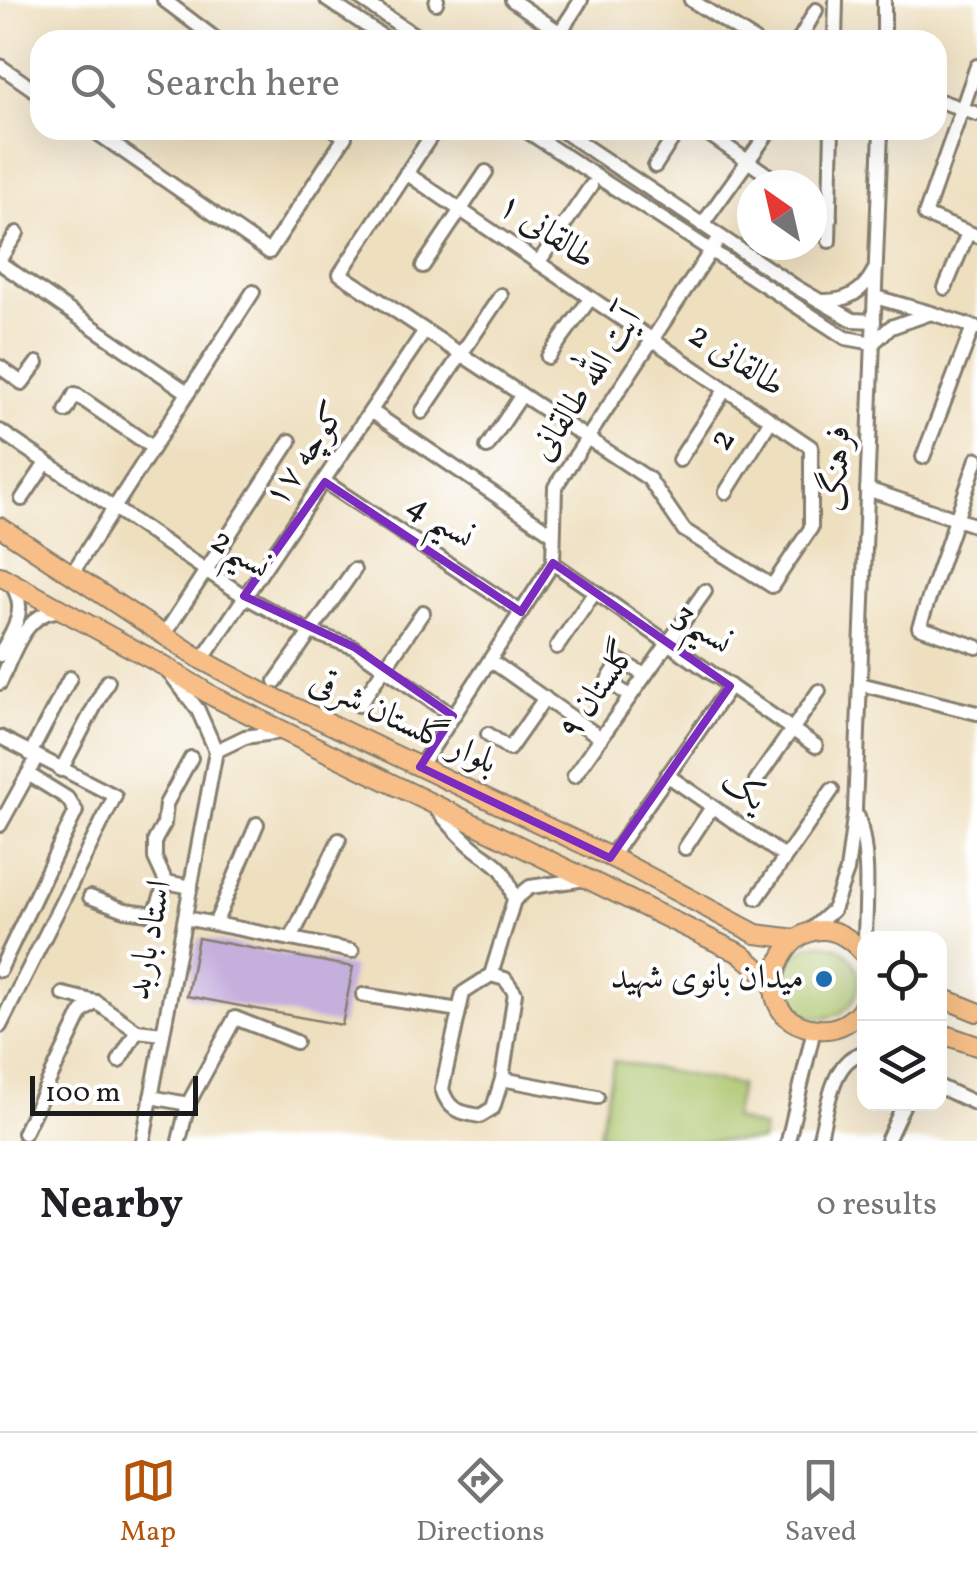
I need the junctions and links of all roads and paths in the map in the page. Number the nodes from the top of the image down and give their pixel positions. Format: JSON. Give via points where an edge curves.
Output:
{"nodes":[{"id":1,"x":164,"y":0,"type":"edge"},
{"id":2,"x":327,"y":0,"type":"edge"},
{"id":3,"x":512,"y":0,"type":"edge"},
{"id":4,"x":581,"y":0,"type":"edge"},
{"id":5,"x":691,"y":0,"type":"edge"},
{"id":6,"x":836,"y":0,"type":"edge"},
{"id":7,"x":884,"y":0,"type":"edge"},
{"id":8,"x":367,"y":1,"type":"edge"},
{"id":9,"x":816,"y":10,"type":"dead end"},
{"id":10,"x":204,"y":30,"type":"edge"},
{"id":11,"x":373,"y":30,"type":"edge"},
{"id":12,"x":408,"y":30,"type":"edge"},
{"id":13,"x":553,"y":30,"type":"edge"},
{"id":14,"x":566,"y":30,"type":"edge"},
{"id":15,"x":738,"y":30,"type":"edge"},
{"id":16,"x":805,"y":30,"type":"edge"},
{"id":17,"x":834,"y":30,"type":"edge"},
{"id":18,"x":884,"y":30,"type":"edge"},
{"id":19,"x":0,"y":66,"type":"edge"},
{"id":20,"x":977,"y":66,"type":"edge"},
{"id":21,"x":30,"y":87,"type":"edge"},
{"id":22,"x":947,"y":103,"type":"edge"},
{"id":23,"x":962,"y":108,"type":"junction"},
{"id":24,"x":977,"y":114,"type":"edge"},
{"id":25,"x":108,"y":140,"type":"edge"},
{"id":26,"x":338,"y":140,"type":"edge"},
{"id":27,"x":428,"y":140,"type":"edge"},
{"id":28,"x":540,"y":140,"type":"edge"},
{"id":29,"x":576,"y":140,"type":"edge"},
{"id":30,"x":672,"y":140,"type":"edge"},
{"id":31,"x":718,"y":140,"type":"edge"},
{"id":32,"x":763,"y":140,"type":"edge"},
{"id":33,"x":832,"y":140,"type":"edge"},
{"id":34,"x":881,"y":140,"type":"edge"},
{"id":35,"x":748,"y":161,"type":"junction"},
{"id":36,"x":655,"y":166,"type":"dead end"},
{"id":37,"x":761,"y":170,"type":"edge"},
{"id":38,"x":486,"y":172,"type":"dead end"},
{"id":39,"x":406,"y":174,"type":"junction"},
{"id":40,"x":590,"y":186,"type":"dead end"},
{"id":41,"x":461,"y":210,"type":"junction"},
{"id":42,"x":827,"y":216,"type":"edge"},
{"id":43,"x":830,"y":218,"type":"junction"},
{"id":44,"x":702,"y":225,"type":"junction"},
{"id":45,"x":17,"y":234,"type":"dead end"},
{"id":46,"x":972,"y":234,"type":"edge"},
{"id":47,"x":720,"y":237,"type":"junction"},
{"id":48,"x":829,"y":241,"type":"dead end"},
{"id":49,"x":710,"y":252,"type":"junction"},
{"id":50,"x":0,"y":261,"type":"edge"},
{"id":51,"x":538,"y":263,"type":"junction"},
{"id":52,"x":424,"y":266,"type":"dead end"},
{"id":53,"x":876,"y":268,"type":"junction"},
{"id":54,"x":945,"y":288,"type":"dead end"},
{"id":55,"x":254,"y":292,"type":"dead end"},
{"id":56,"x":501,"y":295,"type":"dead end"},
{"id":57,"x":875,"y":297,"type":"junction"},
{"id":58,"x":590,"y":298,"type":"junction"},
{"id":59,"x":818,"y":300,"type":"junction"},
{"id":60,"x":931,"y":312,"type":"junction"},
{"id":61,"x":874,"y":321,"type":"junction"},
{"id":62,"x":975,"y":327,"type":"edge"},
{"id":63,"x":424,"y":332,"type":"junction"},
{"id":64,"x":651,"y":342,"type":"junction"},
{"id":65,"x":873,"y":343,"type":"junction"},
{"id":66,"x":460,"y":356,"type":"junction"},
{"id":67,"x":548,"y":357,"type":"dead end"},
{"id":68,"x":37,"y":363,"type":"dead end"},
{"id":69,"x":0,"y":367,"type":"edge"},
{"id":70,"x":725,"y":390,"type":"junction"},
{"id":71,"x":187,"y":392,"type":"junction"},
{"id":72,"x":520,"y":396,"type":"junction"},
{"id":73,"x":66,"y":412,"type":"dead end"},
{"id":74,"x":372,"y":412,"type":"junction"},
{"id":75,"x":422,"y":412,"type":"dead end"},
{"id":76,"x":771,"y":420,"type":"junction"},
{"id":77,"x":0,"y":432,"type":"edge"},
{"id":78,"x":586,"y":440,"type":"junction"},
{"id":79,"x":290,"y":441,"type":"dead end"},
{"id":80,"x":152,"y":447,"type":"junction"},
{"id":81,"x":487,"y":447,"type":"dead end"},
{"id":82,"x":923,"y":457,"type":"dead end"},
{"id":83,"x":977,"y":459,"type":"edge"},
{"id":84,"x":679,"y":460,"type":"dead end"},
{"id":85,"x":46,"y":462,"type":"junction"},
{"id":86,"x":325,"y":482,"type":"junction"},
{"id":87,"x":867,"y":489,"type":"junction"},
{"id":88,"x":726,"y":492,"type":"dead end"},
{"id":89,"x":22,"y":499,"type":"dead end"},
{"id":90,"x":114,"y":508,"type":"junction"},
{"id":91,"x":956,"y":518,"type":"junction"},
{"id":92,"x":977,"y":526,"type":"edge"},
{"id":93,"x":0,"y":528,"type":"edge"},
{"id":94,"x":553,"y":534,"type":"junction"},
{"id":95,"x":553,"y":563,"type":"junction"},
{"id":96,"x":208,"y":569,"type":"junction"},
{"id":97,"x":354,"y":570,"type":"dead end"},
{"id":98,"x":72,"y":574,"type":"junction"},
{"id":99,"x":5,"y":579,"type":"edge"},
{"id":100,"x":705,"y":591,"type":"dead end"},
{"id":101,"x":595,"y":592,"type":"junction"},
{"id":102,"x":244,"y":596,"type":"junction"},
{"id":103,"x":60,"y":611,"type":"junction"},
{"id":104,"x":423,"y":612,"type":"dead end"},
{"id":105,"x":522,"y":612,"type":"junction"},
{"id":106,"x":308,"y":632,"type":"junction"},
{"id":107,"x":164,"y":635,"type":"junction"},
{"id":108,"x":668,"y":643,"type":"junction"},
{"id":109,"x":557,"y":646,"type":"dead end"},
{"id":110,"x":977,"y":647,"type":"edge"},
{"id":111,"x":0,"y":655,"type":"edge"},
{"id":112,"x":202,"y":660,"type":"junction"},
{"id":113,"x":490,"y":660,"type":"junction"},
{"id":114,"x":164,"y":666,"type":"junction"},
{"id":115,"x":385,"y":669,"type":"junction"},
{"id":116,"x":645,"y":676,"type":"junction"},
{"id":117,"x":70,"y":678,"type":"dead end"},
{"id":118,"x":108,"y":681,"type":"dead end"},
{"id":119,"x":276,"y":681,"type":"dead end"},
{"id":120,"x":0,"y":683,"type":"edge"},
{"id":121,"x":860,"y":684,"type":"junction"},
{"id":122,"x":730,"y":686,"type":"junction"},
{"id":123,"x":819,"y":691,"type":"dead end"},
{"id":124,"x":630,"y":697,"type":"junction"},
{"id":125,"x":544,"y":698,"type":"junction"},
{"id":126,"x":360,"y":706,"type":"dead end"},
{"id":127,"x":977,"y":713,"type":"edge"},
{"id":128,"x":453,"y":716,"type":"junction"},
{"id":129,"x":794,"y":730,"type":"junction"},
{"id":130,"x":289,"y":733,"type":"junction"},
{"id":131,"x":488,"y":734,"type":"dead end"},
{"id":132,"x":0,"y":737,"type":"edge"},
{"id":133,"x":601,"y":738,"type":"junction"},
{"id":134,"x":816,"y":746,"type":"dead end"},
{"id":135,"x":216,"y":750,"type":"junction"},
{"id":136,"x":34,"y":756,"type":"junction"},
{"id":137,"x":191,"y":758,"type":"dead end"},
{"id":138,"x":420,"y":768,"type":"junction"},
{"id":139,"x":61,"y":770,"type":"junction"},
{"id":140,"x":28,"y":774,"type":"junction"},
{"id":141,"x":667,"y":775,"type":"junction"},
{"id":142,"x":574,"y":776,"type":"dead end"},
{"id":143,"x":756,"y":781,"type":"dead end"},
{"id":144,"x":832,"y":790,"type":"dead end"},
{"id":145,"x":429,"y":801,"type":"junction"},
{"id":146,"x":712,"y":807,"type":"junction"},
{"id":147,"x":856,"y":810,"type":"junction"},
{"id":148,"x":257,"y":824,"type":"dead end"},
{"id":149,"x":0,"y":825,"type":"edge"},
{"id":150,"x":338,"y":840,"type":"dead end"},
{"id":151,"x":685,"y":848,"type":"dead end"},
{"id":152,"x":785,"y":856,"type":"junction"},
{"id":153,"x":610,"y":858,"type":"junction"},
{"id":154,"x":590,"y":879,"type":"junction"},
{"id":155,"x":166,"y":882,"type":"junction"},
{"id":156,"x":191,"y":887,"type":"junction"},
{"id":157,"x":90,"y":897,"type":"dead end"},
{"id":158,"x":757,"y":898,"type":"dead end"},
{"id":159,"x":514,"y":900,"type":"junction"},
{"id":160,"x":185,"y":918,"type":"junction"},
{"id":161,"x":216,"y":924,"type":"junction"},
{"id":162,"x":864,"y":931,"type":"edge"},
{"id":163,"x":756,"y":934,"type":"junction"},
{"id":164,"x":801,"y":936,"type":"junction"},
{"id":165,"x":292,"y":939,"type":"junction"},
{"id":166,"x":857,"y":946,"type":"edge"},
{"id":167,"x":352,"y":951,"type":"dead end"},
{"id":168,"x":745,"y":957,"type":"junction"},
{"id":169,"x":0,"y":970,"type":"edge"},
{"id":170,"x":491,"y":975,"type":"junction"},
{"id":171,"x":773,"y":981,"type":"junction"},
{"id":172,"x":63,"y":994,"type":"dead end"},
{"id":173,"x":364,"y":995,"type":"dead end"},
{"id":174,"x":947,"y":1000,"type":"edge"},
{"id":175,"x":96,"y":1002,"type":"junction"},
{"id":176,"x":459,"y":1010,"type":"junction"},
{"id":177,"x":977,"y":1012,"type":"edge"},
{"id":178,"x":857,"y":1014,"type":"edge"},
{"id":179,"x":0,"y":1026,"type":"edge"},
{"id":180,"x":814,"y":1029,"type":"junction"},
{"id":181,"x":137,"y":1031,"type":"junction"},
{"id":182,"x":163,"y":1034,"type":"junction"},
{"id":183,"x":947,"y":1035,"type":"edge"},
{"id":184,"x":296,"y":1042,"type":"dead end"},
{"id":185,"x":977,"y":1046,"type":"edge"},
{"id":186,"x":857,"y":1054,"type":"edge"},
{"id":187,"x":119,"y":1061,"type":"dead end"},
{"id":188,"x":502,"y":1079,"type":"junction"},
{"id":189,"x":947,"y":1090,"type":"edge"},
{"id":190,"x":152,"y":1097,"type":"junction"},
{"id":191,"x":597,"y":1097,"type":"dead end"},
{"id":192,"x":188,"y":1104,"type":"junction"},
{"id":193,"x":977,"y":1104,"type":"edge"},
{"id":194,"x":901,"y":1111,"type":"edge"},
{"id":195,"x":24,"y":1133,"type":"dead end"},
{"id":196,"x":143,"y":1141,"type":"edge"},
{"id":197,"x":179,"y":1141,"type":"edge"},
{"id":198,"x":788,"y":1141,"type":"edge"},
{"id":199,"x":819,"y":1141,"type":"edge"},
{"id":200,"x":887,"y":1141,"type":"edge"}],
"edges":[{"from":1,"to":10,"type":"street"},
{"from":2,"to":11,"type":"street"},
{"from":3,"to":13,"type":"street"},
{"from":4,"to":14,"type":"street"},
{"from":5,"to":15,"type":"street"},
{"from":6,"to":17,"type":"street"},
{"from":7,"to":18,"type":"street"},
{"from":8,"to":12,"type":"street"},
{"from":9,"to":16,"type":"street"},
{"from":19,"to":21,"type":"street"},
{"from":20,"to":23,"type":"street"},
{"from":22,"to":23,"type":"street"},
{"from":23,"to":24,"type":"street"},
{"from":23,"to":46,"type":"street","via":[[925,215]]},
{"from":25,"to":26,"type":"street","via":[[270,252]]},
{"from":27,"to":39,"type":"street"},
{"from":28,"to":49,"type":"street"},
{"from":29,"to":44,"type":"street"},
{"from":30,"to":36,"type":"street"},
{"from":31,"to":35,"type":"street"},
{"from":32,"to":35,"type":"street"},
{"from":33,"to":43,"type":"street"},
{"from":34,"to":53,"type":"street","name":"فرهنگ"},
{"from":35,"to":37,"type":"street"},
{"from":35,"to":44,"type":"street"},
{"from":38,"to":41,"type":"street"},
{"from":39,"to":41,"type":"street","name":"طالقانی ۱"},
{"from":39,"to":63,"type":"street","via":[[340,274]]},
{"from":40,"to":51,"type":"street"},
{"from":41,"to":51,"type":"street","name":"طالقانی ۱"},
{"from":41,"to":52,"type":"street"},
{"from":42,"to":43,"type":"street"},
{"from":43,"to":48,"type":"street"},
{"from":44,"to":47,"type":"street"},
{"from":45,"to":50,"type":"street"},
{"from":46,"to":54,"type":"street"},
{"from":47,"to":49,"type":"street","name":"آیت الله طالقانی"},
{"from":47,"to":59,"type":"street"},
{"from":49,"to":64,"type":"street","name":"آیت الله طالقانی"},
{"from":49,"to":65,"type":"street","via":[[820,323],[856,342]]},
{"from":50,"to":71,"type":"street"},
{"from":51,"to":58,"type":"street","name":"طالقانی ۱"},
{"from":53,"to":57,"type":"street","name":"فرهنگ"},
{"from":53,"to":59,"type":"street","via":[[858,292]]},
{"from":55,"to":71,"type":"street"},
{"from":56,"to":66,"type":"street"},
{"from":57,"to":60,"type":"street"},
{"from":57,"to":61,"type":"street","name":"فرهنگ"},
{"from":58,"to":64,"type":"street","name":"طالقانی ۱"},
{"from":58,"to":67,"type":"street"},
{"from":59,"to":61,"type":"street","via":[[853,320]]},
{"from":60,"to":62,"type":"street"},
{"from":60,"to":65,"type":"street","via":[[891,327]]},
{"from":61,"to":65,"type":"street","name":"فرهنگ"},
{"from":62,"to":82,"type":"street"},
{"from":63,"to":66,"type":"street"},
{"from":63,"to":74,"type":"street","name":"کوچه ۱۷"},
{"from":64,"to":70,"type":"street","name":"طالقانی 2"},
{"from":64,"to":78,"type":"street","name":"آیت الله طالقانی"},
{"from":65,"to":87,"type":"street","name":"فرهنگ"},
{"from":66,"to":72,"type":"street"},
{"from":66,"to":75,"type":"street"},
{"from":68,"to":69,"type":"street","via":[[22,383]]},
{"from":70,"to":76,"type":"street","name":"طالقانی 2"},
{"from":70,"to":84,"type":"street"},
{"from":71,"to":80,"type":"street"},
{"from":72,"to":78,"type":"street"},
{"from":72,"to":81,"type":"street"},
{"from":73,"to":80,"type":"street","via":[[76,394]]},
{"from":74,"to":86,"type":"street","name":"کوچه ۱۷"},
{"from":74,"to":94,"type":"street"},
{"from":76,"to":78,"type":"street","name":"طالقانی 2","via":[[811,447],[812,528],[772,586],[684,530],[649,479]]},
{"from":76,"to":88,"type":"street","name":"2"},
{"from":77,"to":85,"type":"street","name":"نسیم2"},
{"from":78,"to":94,"type":"street","name":"آیت الله طالقانی","via":[[555,487]]},
{"from":79,"to":96,"type":"street"},
{"from":80,"to":90,"type":"street"},
{"from":83,"to":91,"type":"street"},
{"from":85,"to":89,"type":"street"},
{"from":85,"to":90,"type":"street","name":"نسیم2"},
{"from":86,"to":102,"type":"street","name":"کوچه ۱۷"},
{"from":86,"to":105,"type":"street","name":"نسیم 4"},
{"from":87,"to":91,"type":"street"},
{"from":87,"to":121,"type":"street","name":"فرهنگ"},
{"from":90,"to":96,"type":"street","name":"نسیم2"},
{"from":90,"to":98,"type":"street"},
{"from":91,"to":92,"type":"street"},
{"from":91,"to":110,"type":"street","via":[[919,627]]},
{"from":93,"to":98,"type":"main road","name":"بلوار گلستان شرقی"},
{"from":94,"to":95,"type":"street","name":"آیت الله طالقانی"},
{"from":95,"to":101,"type":"street","name":"نسیم3"},
{"from":95,"to":105,"type":"street"},
{"from":96,"to":102,"type":"street","name":"نسیم2"},
{"from":96,"to":107,"type":"street"},
{"from":97,"to":106,"type":"street"},
{"from":98,"to":107,"type":"main road","name":"بلوار گلستان شرقی"},
{"from":99,"to":103,"type":"main road","name":"بلوار گلستان شرقی"},
{"from":99,"to":111,"type":"street","via":[[21,598],[21,610]]},
{"from":100,"to":108,"type":"street","name":"گلستان ۹"},
{"from":101,"to":108,"type":"street","name":"نسیم3"},
{"from":101,"to":109,"type":"street"},
{"from":102,"to":106,"type":"street","name":"نسیم2"},
{"from":102,"to":112,"type":"street","name":"کوچه ۱۷"},
{"from":103,"to":114,"type":"main road","name":"بلوار گلستان شرقی"},
{"from":103,"to":120,"type":"street","via":[[40,616],[24,632]]},
{"from":104,"to":115,"type":"street"},
{"from":105,"to":113,"type":"street"},
{"from":106,"to":115,"type":"street","name":"نسیم2","via":[[354,647]]},
{"from":106,"to":119,"type":"street"},
{"from":107,"to":112,"type":"main road","name":"بلوار گلستان شرقی"},
{"from":108,"to":116,"type":"street","name":"گلستان ۹"},
{"from":108,"to":122,"type":"street","name":"نسیم3"},
{"from":112,"to":138,"type":"main road","name":"بلوار گلستان شرقی"},
{"from":113,"to":125,"type":"street"},
{"from":113,"to":128,"type":"street"},
{"from":114,"to":130,"type":"main road","name":"بلوار گلستان شرقی"},
{"from":114,"to":135,"type":"street","via":[[198,710]]},
{"from":115,"to":126,"type":"street"},
{"from":115,"to":128,"type":"street","name":"نسیم2"},
{"from":116,"to":124,"type":"street","name":"گلستان ۹"},
{"from":116,"to":124,"type":"street","via":[[620,661],[608,680]]},
{"from":117,"to":136,"type":"street"},
{"from":118,"to":139,"type":"street"},
{"from":121,"to":127,"type":"street"},
{"from":121,"to":147,"type":"street","name":"فرهنگ"},
{"from":122,"to":129,"type":"street","name":"نسیم3"},
{"from":122,"to":141,"type":"street"},
{"from":123,"to":129,"type":"street"},
{"from":124,"to":133,"type":"street","name":"گلستان ۹"},
{"from":125,"to":131,"type":"street","via":[[509,749]]},
{"from":125,"to":133,"type":"street"},
{"from":128,"to":138,"type":"street"},
{"from":129,"to":134,"type":"street","name":"نسیم3"},
{"from":129,"to":143,"type":"street"},
{"from":130,"to":135,"type":"street","via":[[245,737]]},
{"from":130,"to":145,"type":"main road","name":"بلوار گلستان شرقی"},
{"from":132,"to":136,"type":"street"},
{"from":133,"to":142,"type":"street","name":"گلستان ۹"},
{"from":135,"to":156,"type":"street","name":"استاد باربد"},
{"from":136,"to":139,"type":"street"},
{"from":136,"to":140,"type":"street"},
{"from":137,"to":155,"type":"street","via":[[155,840]]},
{"from":138,"to":153,"type":"main road","name":"بلوار گلستان شرقی"},
{"from":139,"to":179,"type":"street","via":[[115,796]]},
{"from":140,"to":149,"type":"street"},
{"from":140,"to":169,"type":"street","via":[[76,810]]},
{"from":141,"to":146,"type":"street","name":"یک"},
{"from":141,"to":153,"type":"street"},
{"from":144,"to":152,"type":"street"},
{"from":145,"to":154,"type":"main road","name":"بلوار گلستان شرقی"},
{"from":145,"to":159,"type":"street","via":[[467,843],[498,862]]},
{"from":146,"to":151,"type":"street"},
{"from":146,"to":152,"type":"street","name":"یک"},
{"from":147,"to":162,"type":"street","name":"فرهنگ","via":[[867,886]]},
{"from":147,"to":164,"type":"street","name":"فرهنگ","via":[[833,910]]},
{"from":148,"to":161,"type":"street"},
{"from":150,"to":165,"type":"street"},
{"from":152,"to":158,"type":"street"},
{"from":153,"to":163,"type":"main road","name":"بلوار گلستان شرقی"},
{"from":154,"to":159,"type":"street","via":[[530,887]]},
{"from":154,"to":168,"type":"main road","name":"بلوار گلستان شرقی"},
{"from":155,"to":156,"type":"street"},
{"from":155,"to":157,"type":"street","via":[[155,914]]},
{"from":156,"to":160,"type":"street","name":"استاد باربد"},
{"from":159,"to":170,"type":"street"},
{"from":160,"to":161,"type":"street"},
{"from":160,"to":182,"type":"street","name":"استاد باربد"},
{"from":161,"to":165,"type":"street"},
{"from":163,"to":164,"type":"main road","name":"بلوار گلستان شرقی"},
{"from":163,"to":168,"type":"main road","via":[[756,948]]},
{"from":164,"to":166,"type":"main road","via":[[838,933]]},
{"from":164,"to":171,"type":"main road","via":[[779,957]]},
{"from":165,"to":167,"type":"street"},
{"from":168,"to":171,"type":"main road","name":"بلوار گلستان شرقی"},
{"from":170,"to":176,"type":"street","via":[[463,993]]},
{"from":170,"to":188,"type":"street","via":[[515,992]]},
{"from":171,"to":180,"type":"main road","via":[[790,1018]]},
{"from":172,"to":175,"type":"street"},
{"from":173,"to":176,"type":"street"},
{"from":174,"to":177,"type":"main road"},
{"from":175,"to":181,"type":"street"},
{"from":175,"to":195,"type":"street","via":[[82,1012]]},
{"from":176,"to":188,"type":"street","via":[[442,1089],[446,1102],[454,1111],[480,1116],[493,1108]]},
{"from":178,"to":180,"type":"main road","via":[[839,1027]]},
{"from":180,"to":198,"type":"street"},
{"from":181,"to":182,"type":"street"},
{"from":181,"to":187,"type":"street"},
{"from":182,"to":190,"type":"street","name":"استاد باربد"},
{"from":183,"to":185,"type":"main road"},
{"from":184,"to":192,"type":"street","via":[[235,1018]]},
{"from":186,"to":199,"type":"street","via":[[840,1067]]},
{"from":188,"to":191,"type":"street"},
{"from":189,"to":193,"type":"street"},
{"from":190,"to":192,"type":"street"},
{"from":190,"to":196,"type":"street","name":"استاد باربد"},
{"from":192,"to":197,"type":"street"},
{"from":194,"to":200,"type":"street"}]}
